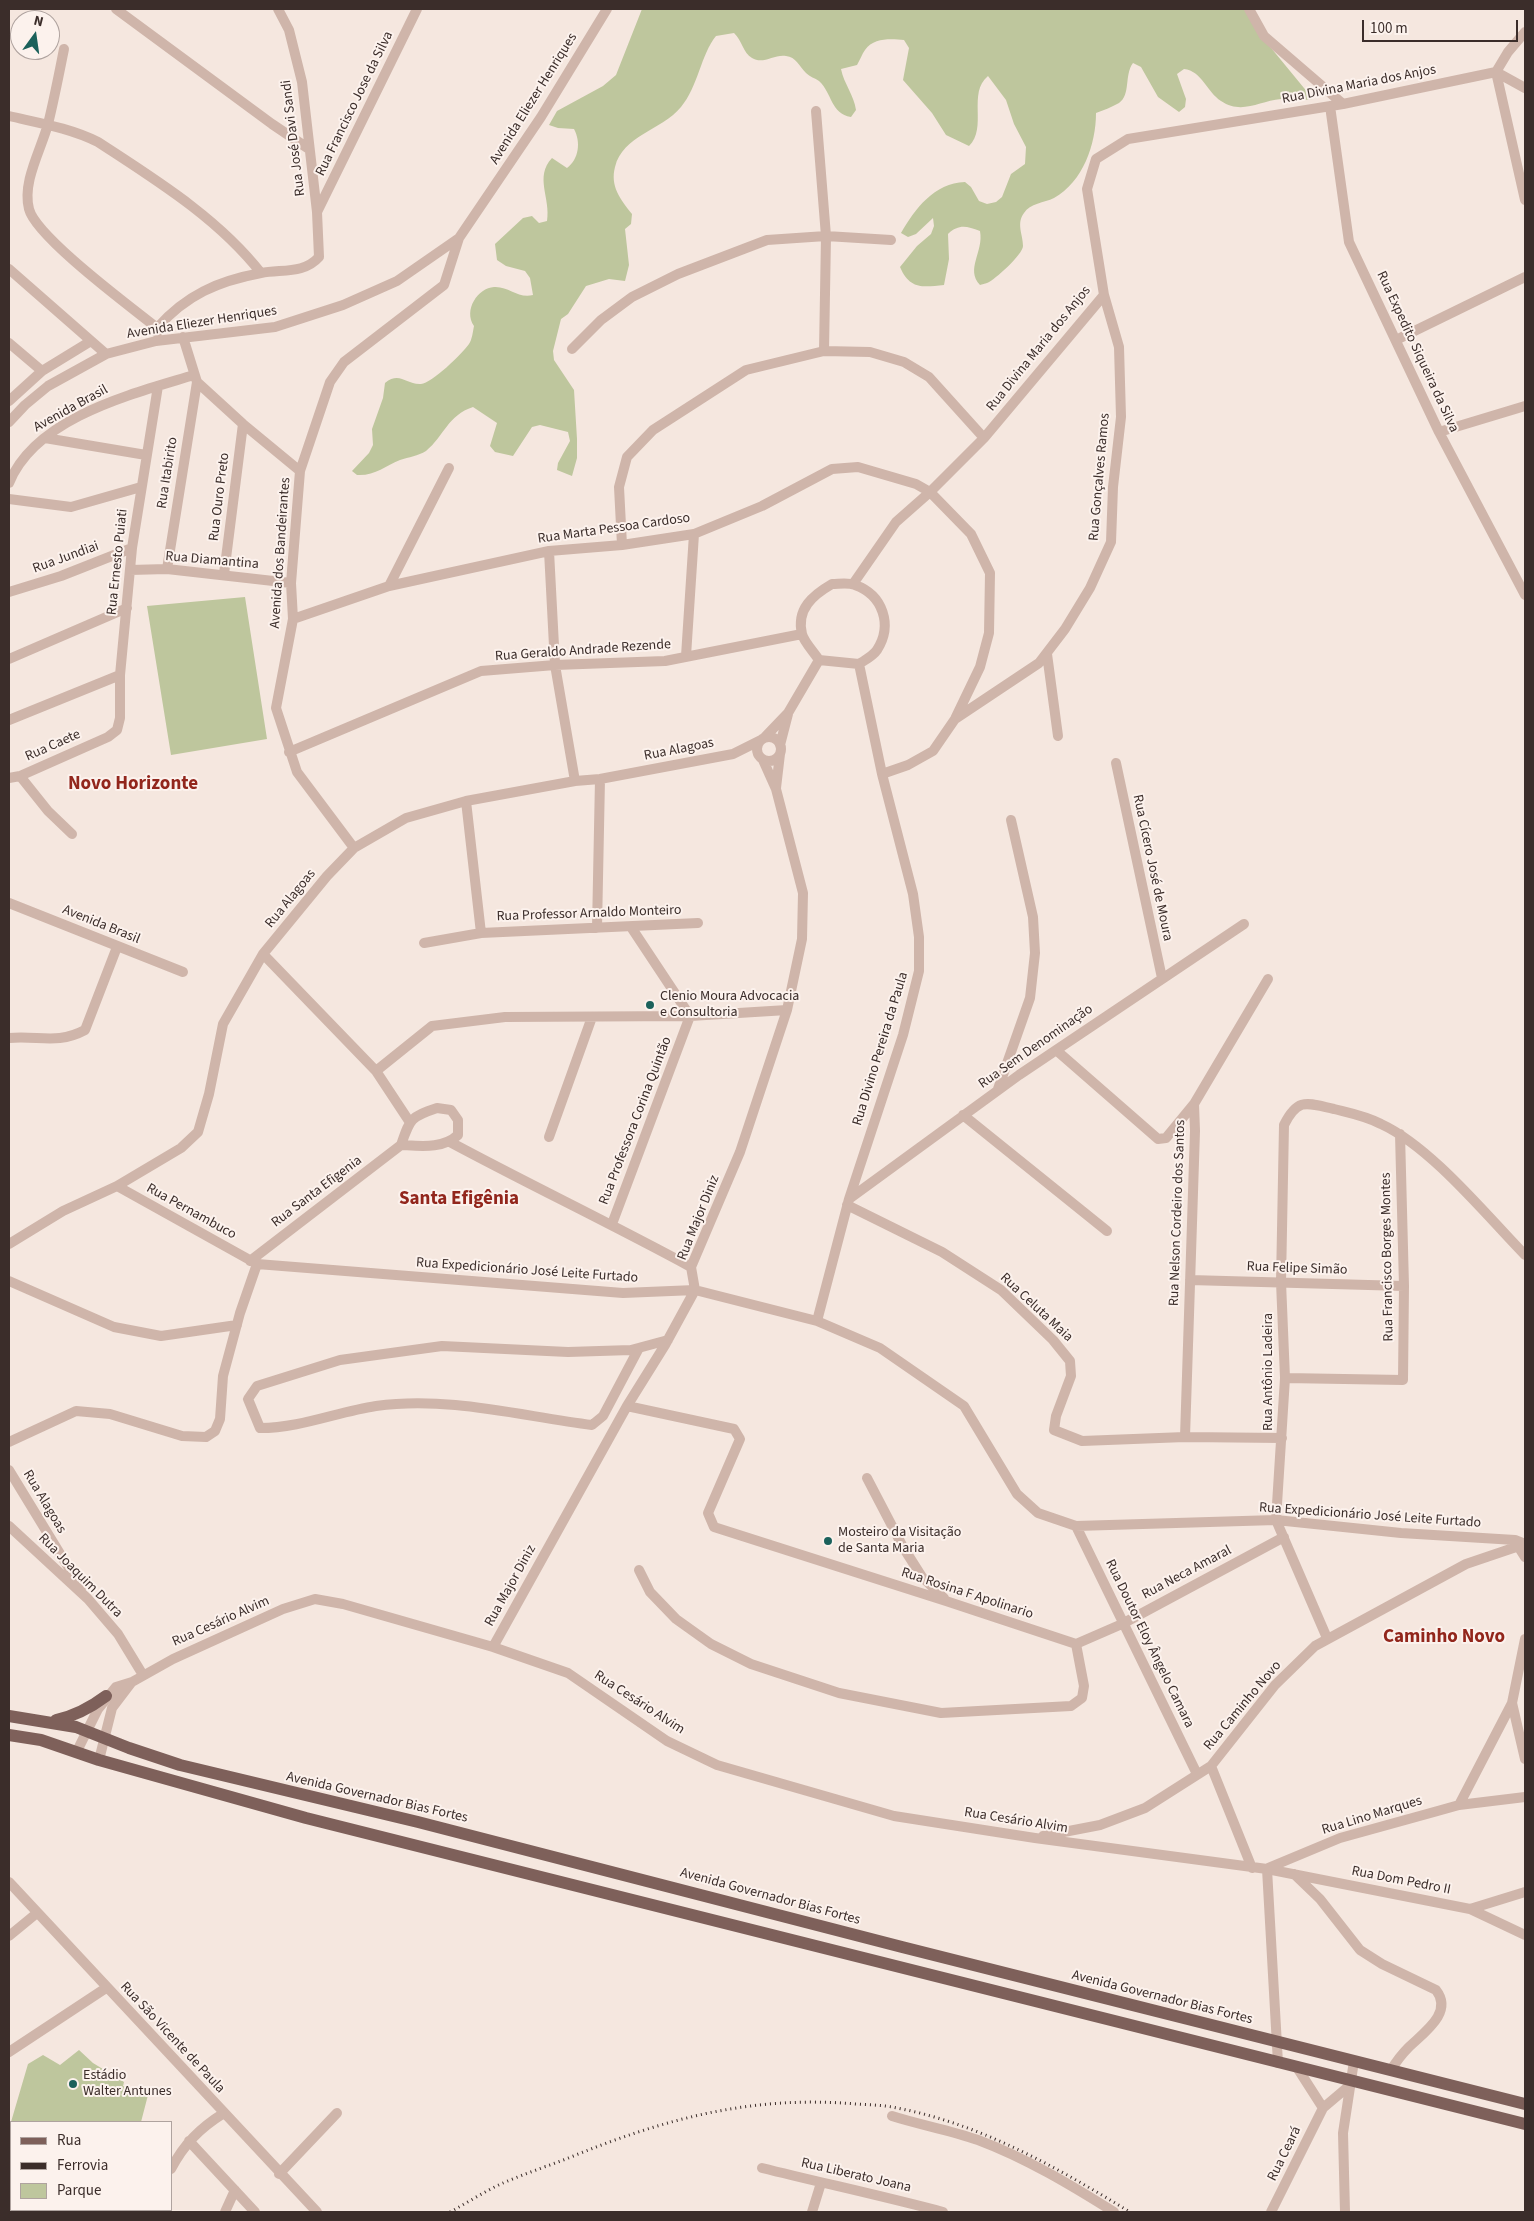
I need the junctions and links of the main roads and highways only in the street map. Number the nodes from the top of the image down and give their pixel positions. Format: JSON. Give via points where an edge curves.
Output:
{"nodes":[{"id":1,"x":106,"y":1696,"type":"road end"},
{"id":2,"x":9,"y":1716,"type":"edge"},
{"id":3,"x":48,"y":1721,"type":"junction"},
{"id":4,"x":9,"y":1735,"type":"edge"},
{"id":5,"x":694,"y":1892,"type":"junction"},
{"id":6,"x":726,"y":1901,"type":"junction"},
{"id":7,"x":686,"y":1913,"type":"junction"},
{"id":8,"x":719,"y":1921,"type":"junction"},
{"id":9,"x":902,"y":1947,"type":"junction"},
{"id":10,"x":897,"y":1967,"type":"junction"},
{"id":11,"x":1052,"y":1986,"type":"junction"},
{"id":12,"x":1048,"y":2005,"type":"junction"},
{"id":13,"x":1507,"y":2099,"type":"junction"},
{"id":14,"x":1525,"y":2104,"type":"edge"},
{"id":15,"x":1502,"y":2118,"type":"junction"},
{"id":16,"x":1525,"y":2124,"type":"edge"}],
"edges":[{"from":1,"to":3,"type":"main road","via":[[87,1710]]},
{"from":2,"to":3,"type":"main road","name":"Avenida Governador Bias Fortes"},
{"from":3,"to":5,"type":"main road","name":"Avenida Governador Bias Fortes","via":[[87,1731],[180,1765]]},
{"from":4,"to":7,"type":"main road","via":[[41,1740],[100,1760],[306,1818]]},
{"from":5,"to":6,"type":"main road","name":"Avenida Governador Bias Fortes"},
{"from":5,"to":7,"type":"main road","via":[[697,1908]]},
{"from":6,"to":8,"type":"main road","via":[[716,1908]]},
{"from":6,"to":9,"type":"main road","name":"Avenida Governador Bias Fortes"},
{"from":7,"to":8,"type":"main road"},
{"from":8,"to":10,"type":"main road"},
{"from":9,"to":10,"type":"main road"},
{"from":9,"to":11,"type":"main road","name":"Avenida Governador Bias Fortes"},
{"from":10,"to":12,"type":"main road"},
{"from":11,"to":12,"type":"main road"},
{"from":11,"to":13,"type":"main road","name":"Avenida Governador Bias Fortes"},
{"from":12,"to":15,"type":"main road","via":[[1350,2084]]},
{"from":13,"to":14,"type":"main road","name":"Avenida Governador Bias Fortes"},
{"from":13,"to":15,"type":"main road"},
{"from":15,"to":16,"type":"main road"}]}
